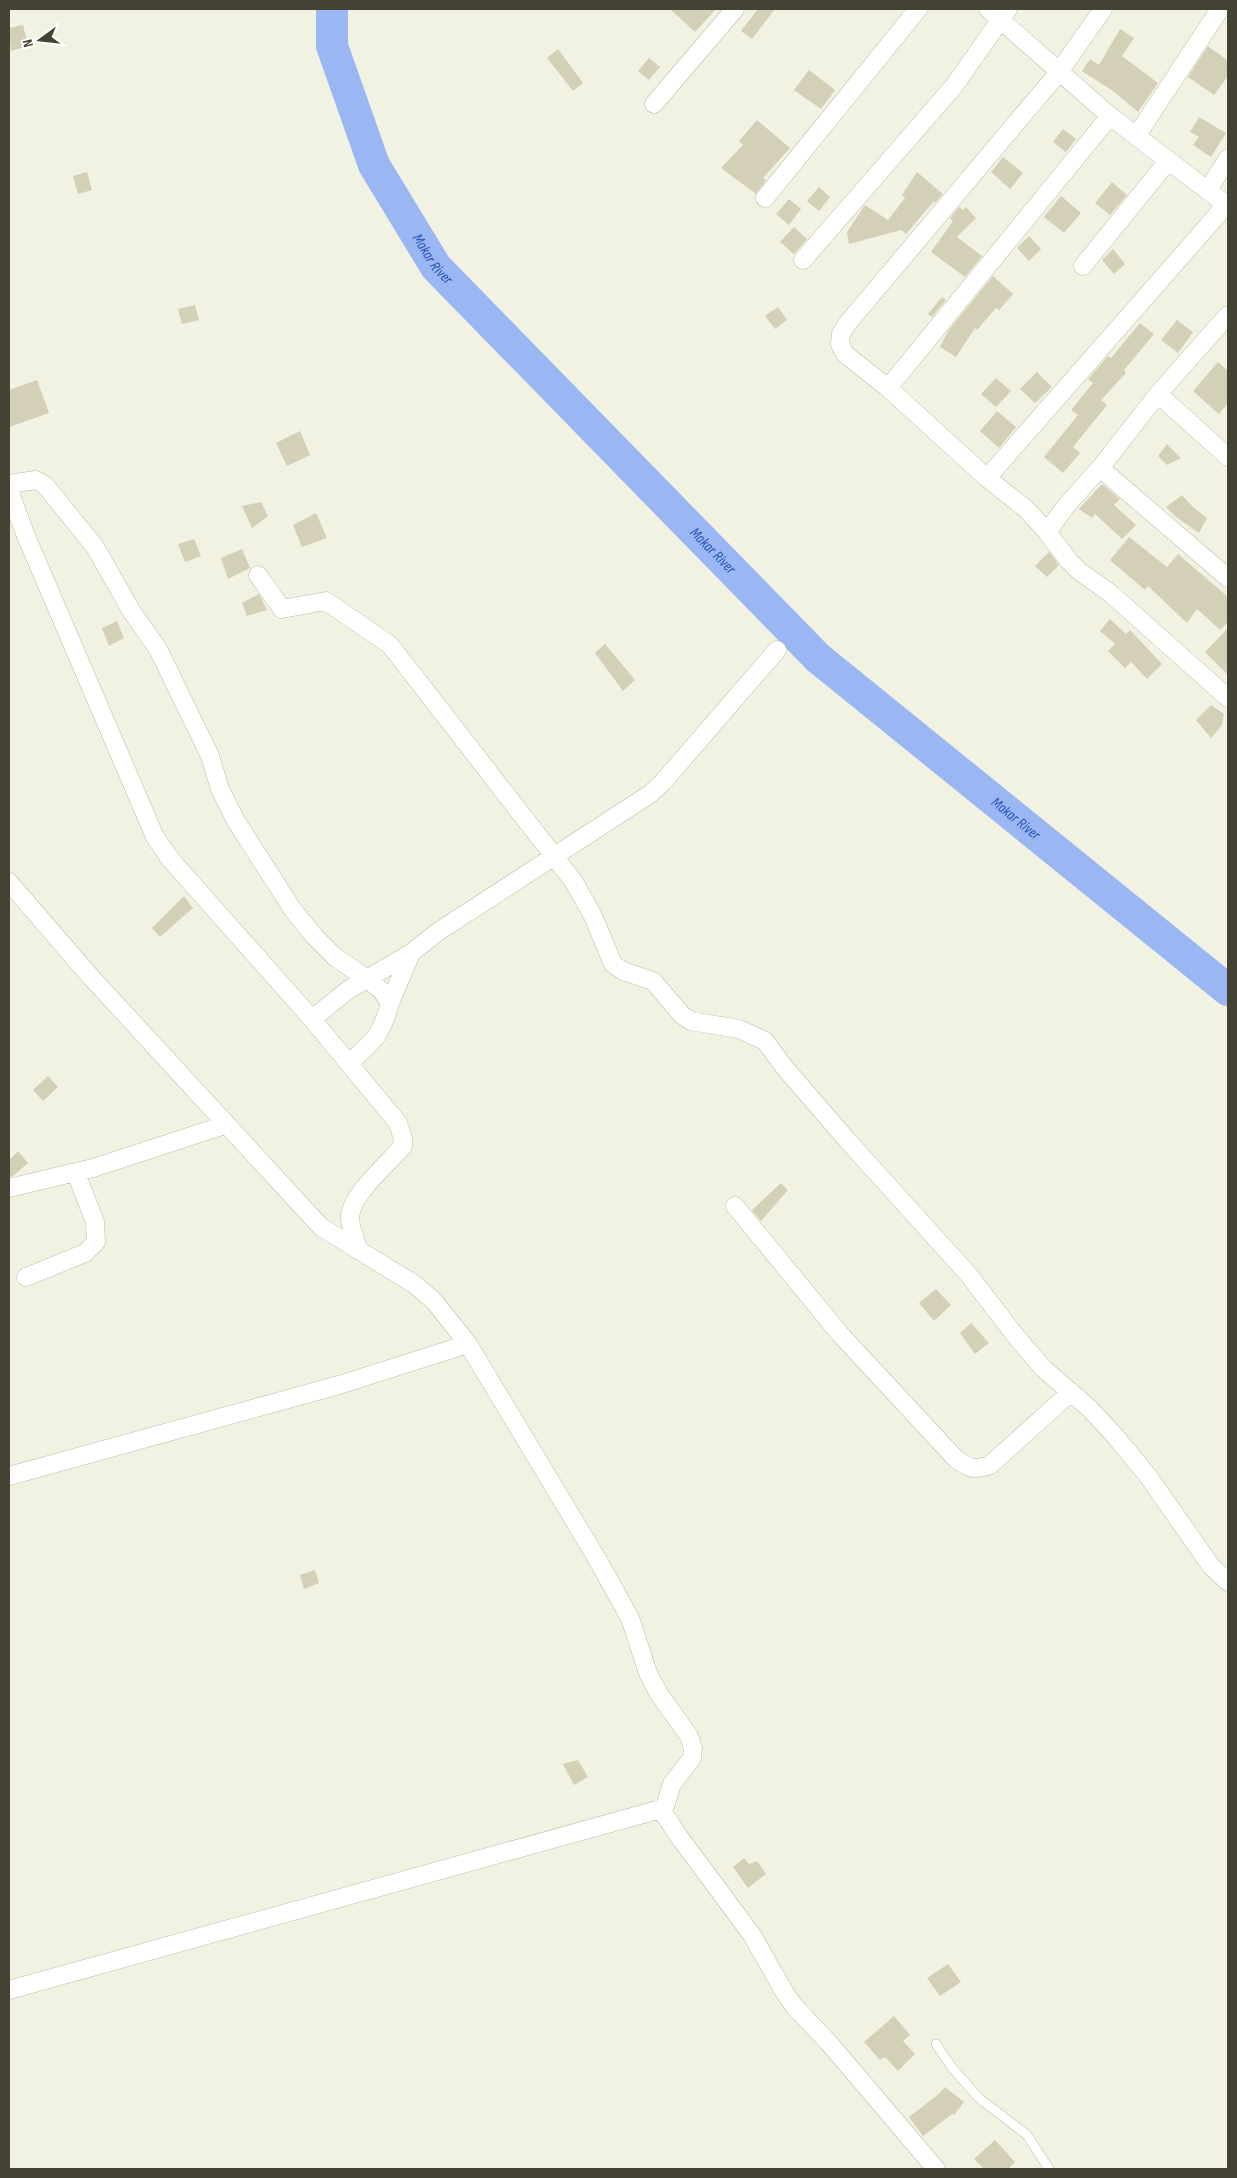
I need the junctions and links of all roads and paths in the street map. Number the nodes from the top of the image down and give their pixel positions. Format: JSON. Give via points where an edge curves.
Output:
{"nodes":[{"id":1,"x":735,"y":9,"type":"edge"},
{"id":2,"x":918,"y":9,"type":"edge"},
{"id":3,"x":1103,"y":9,"type":"edge"},
{"id":4,"x":1220,"y":9,"type":"edge"},
{"id":5,"x":999,"y":12,"type":"edge"},
{"id":6,"x":1058,"y":72,"type":"junction"},
{"id":7,"x":654,"y":104,"type":"dead end"},
{"id":8,"x":1110,"y":116,"type":"junction"},
{"id":9,"x":1137,"y":135,"type":"junction"},
{"id":10,"x":1228,"y":158,"type":"edge"},
{"id":11,"x":1168,"y":161,"type":"junction"},
{"id":12,"x":1208,"y":190,"type":"junction"},
{"id":13,"x":766,"y":198,"type":"dead end"},
{"id":14,"x":1228,"y":205,"type":"edge"},
{"id":15,"x":803,"y":260,"type":"dead end"},
{"id":16,"x":1083,"y":266,"type":"dead end"},
{"id":17,"x":1228,"y":315,"type":"edge"},
{"id":18,"x":1222,"y":336,"type":"edge"},
{"id":19,"x":888,"y":388,"type":"junction"},
{"id":20,"x":1158,"y":394,"type":"junction"},
{"id":21,"x":1228,"y":457,"type":"edge"},
{"id":22,"x":1100,"y":468,"type":"junction"},
{"id":23,"x":987,"y":478,"type":"junction"},
{"id":24,"x":9,"y":484,"type":"edge"},
{"id":25,"x":9,"y":490,"type":"edge"},
{"id":26,"x":1048,"y":532,"type":"junction"},
{"id":27,"x":258,"y":575,"type":"dead end"},
{"id":28,"x":1228,"y":578,"type":"edge"},
{"id":29,"x":778,"y":650,"type":"dead end"},
{"id":30,"x":1228,"y":698,"type":"edge"},
{"id":31,"x":555,"y":857,"type":"junction"},
{"id":32,"x":9,"y":882,"type":"edge"},
{"id":33,"x":411,"y":954,"type":"junction"},
{"id":34,"x":367,"y":979,"type":"junction"},
{"id":35,"x":390,"y":1003,"type":"junction"},
{"id":36,"x":312,"y":1019,"type":"junction"},
{"id":37,"x":349,"y":1063,"type":"junction"},
{"id":38,"x":225,"y":1125,"type":"junction"},
{"id":39,"x":76,"y":1173,"type":"junction"},
{"id":40,"x":9,"y":1188,"type":"edge"},
{"id":41,"x":735,"y":1206,"type":"dead end"},
{"id":42,"x":350,"y":1216,"type":"junction"},
{"id":43,"x":321,"y":1227,"type":"junction"},
{"id":44,"x":358,"y":1250,"type":"junction"},
{"id":45,"x":26,"y":1277,"type":"dead end"},
{"id":46,"x":468,"y":1344,"type":"junction"},
{"id":47,"x":1071,"y":1392,"type":"junction"},
{"id":48,"x":9,"y":1476,"type":"edge"},
{"id":49,"x":1228,"y":1582,"type":"edge"},
{"id":50,"x":661,"y":1809,"type":"junction"},
{"id":51,"x":9,"y":1990,"type":"edge"},
{"id":52,"x":936,"y":2044,"type":"dead end"},
{"id":53,"x":936,"y":2169,"type":"edge"},
{"id":54,"x":1049,"y":2169,"type":"edge"}],
"edges":[{"from":1,"to":7,"type":"street"},
{"from":2,"to":13,"type":"street"},
{"from":3,"to":6,"type":"street"},
{"from":4,"to":9,"type":"street"},
{"from":5,"to":6,"type":"street"},
{"from":5,"to":15,"type":"street","via":[[954,86]]},
{"from":6,"to":8,"type":"street"},
{"from":6,"to":19,"type":"street","via":[[841,334],[840,344],[845,354]]},
{"from":8,"to":9,"type":"street"},
{"from":8,"to":19,"type":"street"},
{"from":9,"to":11,"type":"street"},
{"from":10,"to":12,"type":"street"},
{"from":11,"to":12,"type":"street"},
{"from":11,"to":16,"type":"street"},
{"from":12,"to":14,"type":"street"},
{"from":14,"to":23,"type":"street"},
{"from":17,"to":18,"type":"street"},
{"from":18,"to":20,"type":"street"},
{"from":19,"to":23,"type":"street"},
{"from":20,"to":21,"type":"street"},
{"from":20,"to":22,"type":"street"},
{"from":22,"to":26,"type":"street"},
{"from":22,"to":28,"type":"street"},
{"from":23,"to":26,"type":"street","via":[[1026,509]]},
{"from":24,"to":34,"type":"street","via":[[36,480],[45,485],[95,547],[132,612],[158,649],[210,756],[220,789],[236,821],[293,910],[314,936],[334,956]]},
{"from":25,"to":36,"type":"street","via":[[154,837]]},
{"from":26,"to":30,"type":"street","via":[[1079,571],[1110,593]]},
{"from":27,"to":31,"type":"street","via":[[282,608],[326,601],[390,645]]},
{"from":29,"to":31,"type":"street","via":[[663,782]]},
{"from":31,"to":33,"type":"street","via":[[439,931]]},
{"from":31,"to":47,"type":"street","via":[[593,916],[613,964],[652,981],[682,1016],[691,1021],[739,1029],[765,1042],[846,1140],[968,1274],[1043,1368]]},
{"from":32,"to":38,"type":"street"},
{"from":33,"to":34,"type":"street"},
{"from":33,"to":35,"type":"street"},
{"from":34,"to":35,"type":"street"},
{"from":34,"to":36,"type":"street"},
{"from":35,"to":37,"type":"street","via":[[379,1034]]},
{"from":36,"to":37,"type":"street"},
{"from":37,"to":42,"type":"street","via":[[398,1123],[403,1139],[403,1146],[358,1197]]},
{"from":38,"to":39,"type":"street"},
{"from":38,"to":43,"type":"street"},
{"from":39,"to":40,"type":"street"},
{"from":39,"to":45,"type":"street","via":[[95,1222],[96,1242],[85,1253]]},
{"from":41,"to":47,"type":"street","via":[[840,1334],[956,1459],[970,1468],[980,1469],[990,1464]]},
{"from":42,"to":43,"type":"street"},
{"from":42,"to":44,"type":"street"},
{"from":43,"to":44,"type":"street"},
{"from":44,"to":46,"type":"street","via":[[414,1284],[434,1301]]},
{"from":46,"to":48,"type":"street","via":[[329,1388]]},
{"from":46,"to":50,"type":"street","via":[[596,1557],[630,1618],[648,1673],[689,1736],[692,1758],[672,1784]]},
{"from":47,"to":49,"type":"street","via":[[1143,1470],[1211,1566]]},
{"from":50,"to":51,"type":"street"},
{"from":50,"to":53,"type":"street","via":[[752,1935],[790,2000]]},
{"from":52,"to":54,"type":"lane","via":[[979,2098],[1027,2136]]}]}
